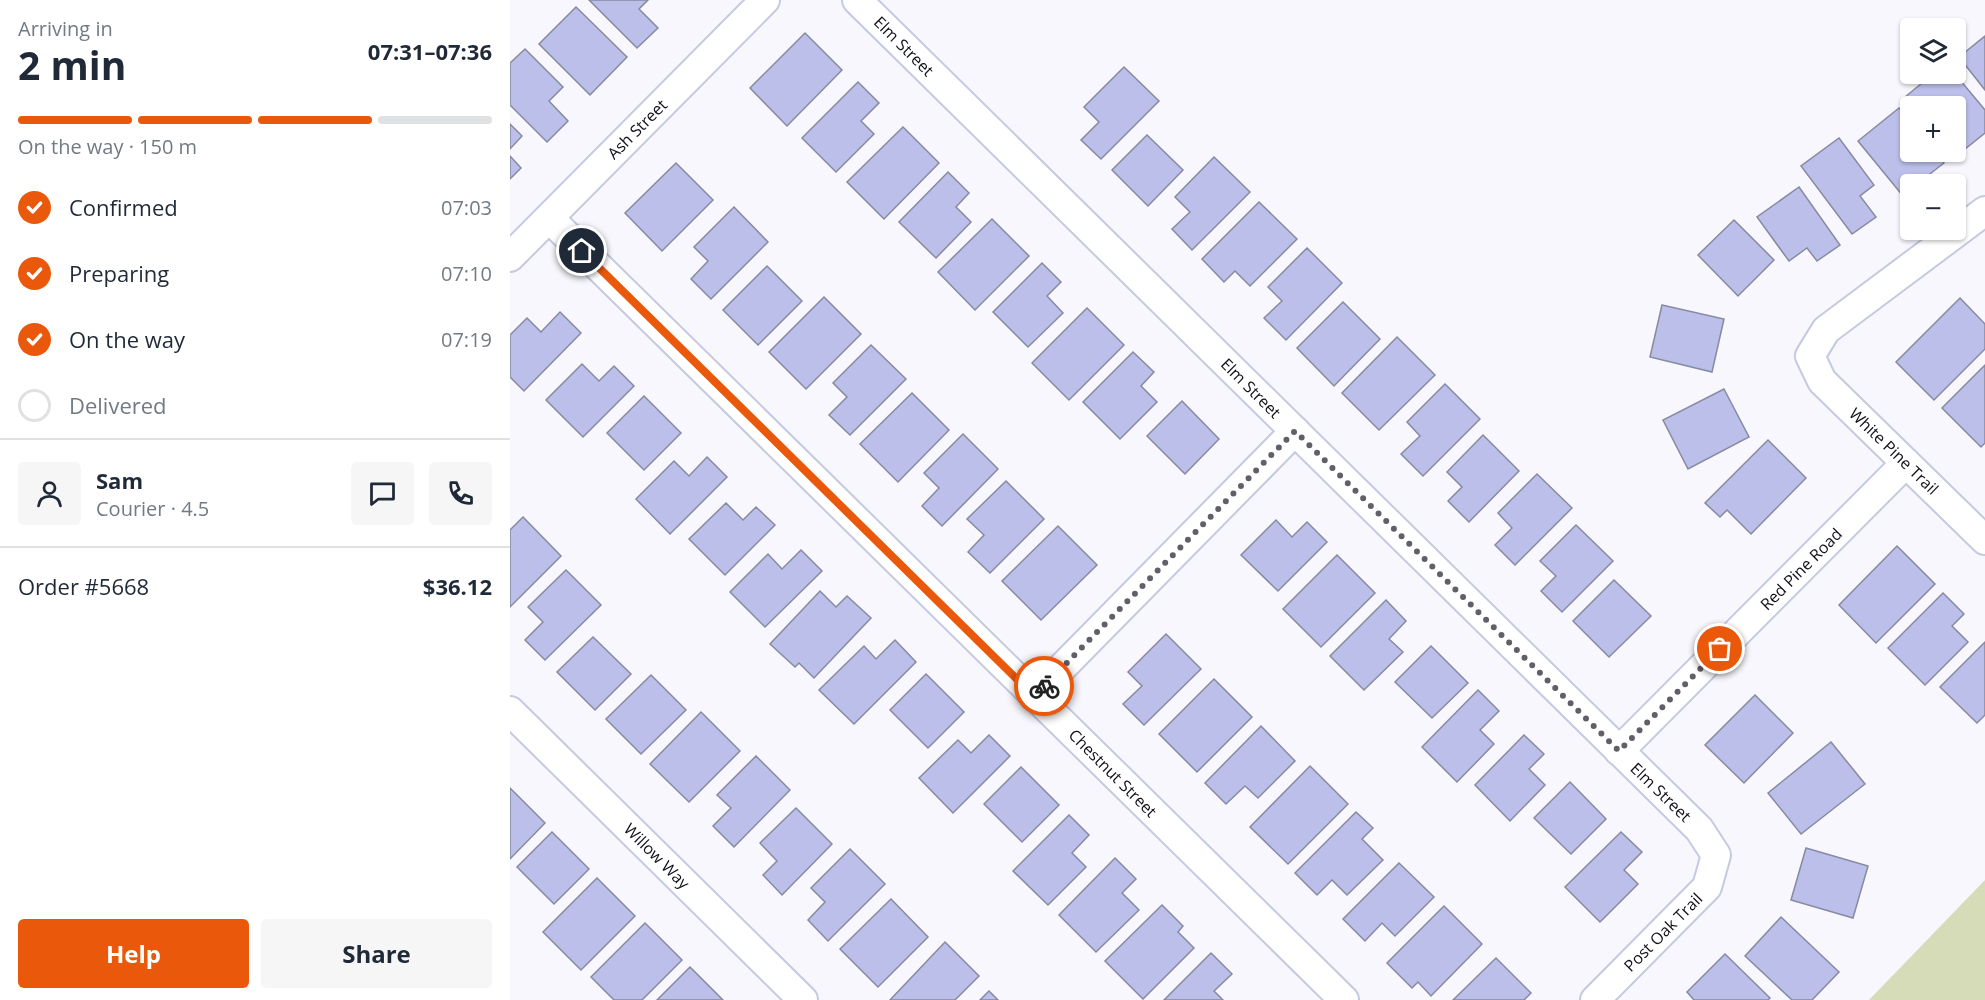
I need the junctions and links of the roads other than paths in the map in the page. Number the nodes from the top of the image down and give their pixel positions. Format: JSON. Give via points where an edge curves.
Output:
{"nodes":[{"id":1,"x":765,"y":0,"type":"edge"},
{"id":2,"x":857,"y":0,"type":"edge"},
{"id":3,"x":1985,"y":211,"type":"edge"},
{"id":4,"x":549,"y":218,"type":"junction"},
{"id":5,"x":510,"y":257,"type":"edge"},
{"id":6,"x":1295,"y":431,"type":"junction"},
{"id":7,"x":1906,"y":463,"type":"junction"},
{"id":8,"x":1985,"y":540,"type":"edge"},
{"id":9,"x":1034,"y":696,"type":"junction"},
{"id":10,"x":510,"y":711,"type":"edge"},
{"id":11,"x":1619,"y":751,"type":"junction"},
{"id":12,"x":1716,"y":855,"type":"joint"},
{"id":13,"x":803,"y":1000,"type":"edge"},
{"id":14,"x":1344,"y":1000,"type":"edge"},
{"id":15,"x":1595,"y":1000,"type":"edge"}],
"edges":[{"from":1,"to":4,"type":"street","name":"Ash Street"},
{"from":2,"to":6,"type":"street","name":"Elm Street"},
{"from":3,"to":7,"type":"street","name":"White Pine Trail","via":[[1826,330],[1810,356],[1822,381]]},
{"from":4,"to":5,"type":"street","name":"Ash Street"},
{"from":4,"to":9,"type":"street","name":"Chestnut Street"},
{"from":6,"to":9,"type":"street"},
{"from":6,"to":11,"type":"street","name":"Elm Street"},
{"from":7,"to":8,"type":"street","name":"White Pine Trail"},
{"from":7,"to":11,"type":"street","name":"Red Pine Road"},
{"from":9,"to":14,"type":"street","name":"Chestnut Street"},
{"from":10,"to":13,"type":"street","name":"Willow Way"},
{"from":11,"to":12,"type":"street","name":"Elm Street","via":[[1699,829]]},
{"from":12,"to":15,"type":"street","name":"Post Oak Trail","via":[[1707,887]]}]}
